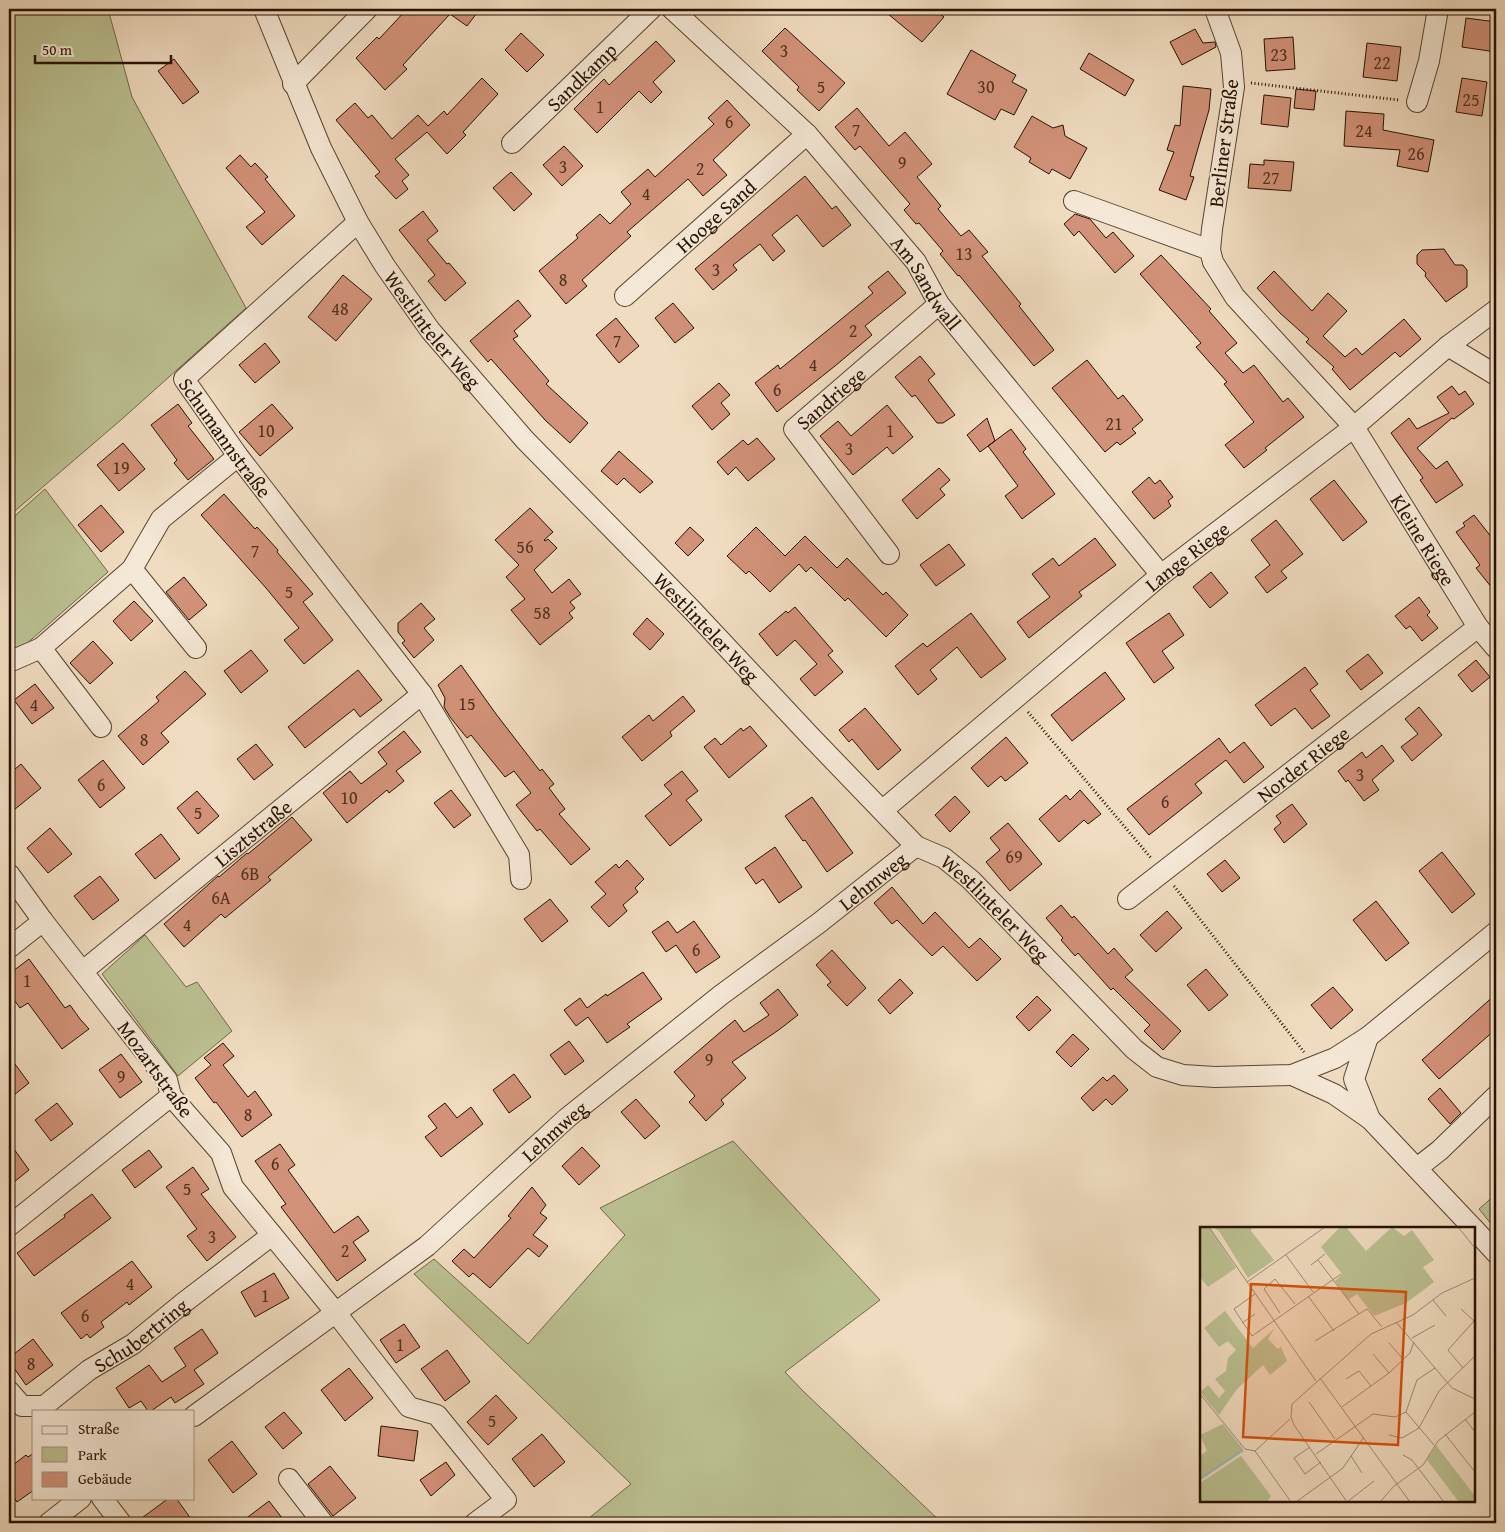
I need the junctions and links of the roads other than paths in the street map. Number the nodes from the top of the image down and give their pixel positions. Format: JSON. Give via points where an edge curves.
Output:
{"nodes":[{"id":1,"x":264,"y":9,"type":"edge"},
{"id":2,"x":367,"y":9,"type":"edge"},
{"id":3,"x":651,"y":9,"type":"edge"},
{"id":4,"x":672,"y":9,"type":"edge"},
{"id":5,"x":1215,"y":9,"type":"edge"},
{"id":6,"x":1438,"y":9,"type":"edge"},
{"id":7,"x":293,"y":84,"type":"junction"},
{"id":8,"x":1417,"y":102,"type":"road end"},
{"id":9,"x":807,"y":134,"type":"junction"},
{"id":10,"x":512,"y":143,"type":"dead end"},
{"id":11,"x":1074,"y":201,"type":"dead end"},
{"id":12,"x":358,"y":222,"type":"junction"},
{"id":13,"x":1210,"y":250,"type":"junction"},
{"id":14,"x":625,"y":296,"type":"dead end"},
{"id":15,"x":939,"y":304,"type":"junction"},
{"id":16,"x":1496,"y":310,"type":"edge"},
{"id":17,"x":1448,"y":346,"type":"junction"},
{"id":18,"x":1496,"y":375,"type":"edge"},
{"id":19,"x":1354,"y":427,"type":"junction"},
{"id":20,"x":238,"y":456,"type":"junction"},
{"id":21,"x":889,"y":554,"type":"dead end"},
{"id":22,"x":132,"y":569,"type":"junction"},
{"id":23,"x":1162,"y":574,"type":"junction"},
{"id":24,"x":1478,"y":627,"type":"junction"},
{"id":25,"x":41,"y":648,"type":"junction"},
{"id":26,"x":196,"y":648,"type":"dead end"},
{"id":27,"x":1496,"y":648,"type":"edge"},
{"id":28,"x":9,"y":662,"type":"edge"},
{"id":29,"x":422,"y":694,"type":"junction"},
{"id":30,"x":101,"y":726,"type":"dead end"},
{"id":31,"x":884,"y":810,"type":"junction"},
{"id":32,"x":916,"y":846,"type":"junction"},
{"id":33,"x":9,"y":874,"type":"edge"},
{"id":34,"x":521,"y":879,"type":"dead end"},
{"id":35,"x":1128,"y":899,"type":"dead end"},
{"id":36,"x":43,"y":921,"type":"junction"},
{"id":37,"x":1496,"y":932,"type":"edge"},
{"id":38,"x":9,"y":948,"type":"edge"},
{"id":39,"x":83,"y":971,"type":"junction"},
{"id":40,"x":1368,"y":1037,"type":"junction"},
{"id":41,"x":1292,"y":1075,"type":"junction"},
{"id":42,"x":171,"y":1096,"type":"junction"},
{"id":43,"x":1496,"y":1096,"type":"edge"},
{"id":44,"x":1370,"y":1119,"type":"junction"},
{"id":45,"x":1417,"y":1168,"type":"junction"},
{"id":46,"x":9,"y":1226,"type":"edge"},
{"id":47,"x":1472,"y":1227,"type":"edge"},
{"id":48,"x":1475,"y":1230,"type":"edge"},
{"id":49,"x":272,"y":1235,"type":"junction"},
{"id":50,"x":1496,"y":1253,"type":"edge"},
{"id":51,"x":336,"y":1313,"type":"junction"},
{"id":52,"x":9,"y":1390,"type":"edge"},
{"id":53,"x":195,"y":1415,"type":"edge"},
{"id":54,"x":289,"y":1479,"type":"dead end"},
{"id":55,"x":78,"y":1500,"type":"edge"},
{"id":56,"x":104,"y":1500,"type":"edge"},
{"id":57,"x":49,"y":1523,"type":"edge"},
{"id":58,"x":121,"y":1523,"type":"edge"},
{"id":59,"x":323,"y":1523,"type":"edge"},
{"id":60,"x":475,"y":1523,"type":"edge"}],
"edges":[{"from":1,"to":7,"type":"street","name":"Westlinteler Weg"},
{"from":2,"to":7,"type":"street"},
{"from":3,"to":10,"type":"street","name":"Sandkamp"},
{"from":4,"to":9,"type":"street","name":"Am Sandwall"},
{"from":5,"to":13,"type":"street","name":"Berliner Straße","via":[[1231,53],[1234,87]]},
{"from":6,"to":8,"type":"street","via":[[1429,61]]},
{"from":7,"to":12,"type":"street","name":"Westlinteler Weg"},
{"from":9,"to":14,"type":"street","name":"Hooge Sand"},
{"from":9,"to":15,"type":"street","name":"Am Sandwall","via":[[916,262]]},
{"from":11,"to":13,"type":"street"},
{"from":12,"to":20,"type":"street","name":"Schumannstraße","via":[[184,379]]},
{"from":12,"to":31,"type":"street","name":"Westlinteler Weg","via":[[430,330],[525,440]]},
{"from":13,"to":19,"type":"street","via":[[1235,297]]},
{"from":15,"to":21,"type":"street","name":"Sandriege","via":[[794,429]]},
{"from":15,"to":23,"type":"street","name":"Am Sandwall"},
{"from":16,"to":17,"type":"street","name":"Lange Riege"},
{"from":17,"to":18,"type":"street"},
{"from":17,"to":19,"type":"street","name":"Lange Riege"},
{"from":19,"to":23,"type":"street","name":"Lange Riege"},
{"from":19,"to":24,"type":"street","name":"Kleine Riege"},
{"from":20,"to":22,"type":"street","via":[[161,519]]},
{"from":20,"to":29,"type":"street","name":"Schumannstraße"},
{"from":22,"to":25,"type":"street"},
{"from":22,"to":26,"type":"street"},
{"from":23,"to":31,"type":"street","name":"Lange Riege"},
{"from":24,"to":27,"type":"street","name":"Kleine Riege"},
{"from":24,"to":35,"type":"street","name":"Norder Riege"},
{"from":25,"to":28,"type":"street"},
{"from":25,"to":30,"type":"street"},
{"from":29,"to":34,"type":"street","via":[[519,855]]},
{"from":29,"to":39,"type":"street","name":"Lisztstraße"},
{"from":31,"to":32,"type":"street","name":"Westlinteler Weg"},
{"from":32,"to":41,"type":"street","name":"Westlinteler Weg","via":[[944,858],[971,880],[1134,1049],[1157,1067],[1182,1075],[1215,1078]]},
{"from":32,"to":51,"type":"street","name":"Lehmweg","via":[[567,1118],[428,1246]]},
{"from":33,"to":36,"type":"street","name":"Mozartstraße"},
{"from":36,"to":38,"type":"street"},
{"from":36,"to":39,"type":"street","name":"Mozartstraße"},
{"from":37,"to":40,"type":"street"},
{"from":39,"to":42,"type":"street","name":"Mozartstraße","via":[[167,1080]]},
{"from":40,"to":41,"type":"street","name":"Westlinteler Weg","via":[[1335,1058]]},
{"from":40,"to":44,"type":"street","name":"Westlinteler Weg","via":[[1354,1079]]},
{"from":41,"to":44,"type":"street","name":"Westlinteler Weg","via":[[1334,1094]]},
{"from":42,"to":46,"type":"street"},
{"from":42,"to":49,"type":"street","name":"Mozartstraße","via":[[222,1154],[233,1187]]},
{"from":43,"to":45,"type":"street"},
{"from":44,"to":45,"type":"street","name":"Westlinteler Weg"},
{"from":45,"to":47,"type":"street","name":"Westlinteler Weg"},
{"from":48,"to":50,"type":"street","name":"Westlinteler Weg"},
{"from":49,"to":51,"type":"street","name":"Mozartstraße"},
{"from":49,"to":52,"type":"street","name":"Schubertring","via":[[133,1344],[90,1370],[44,1406],[22,1406]]},
{"from":51,"to":53,"type":"street","name":"Lehmweg"},
{"from":51,"to":60,"type":"street","name":"Mozartstraße","via":[[409,1407],[437,1415],[506,1500]]},
{"from":54,"to":59,"type":"street"},
{"from":55,"to":57,"type":"street"},
{"from":56,"to":58,"type":"street"}]}
